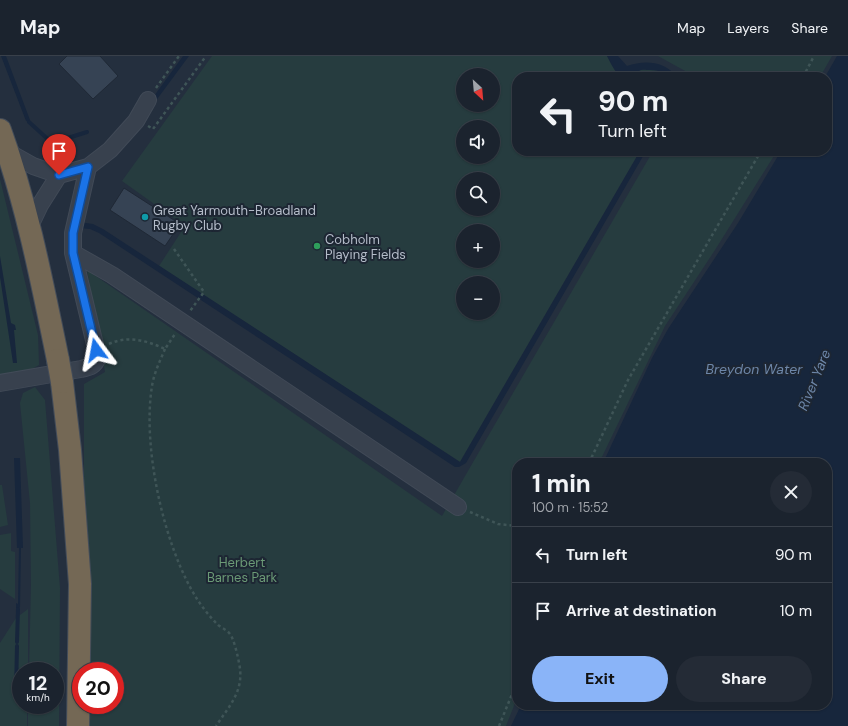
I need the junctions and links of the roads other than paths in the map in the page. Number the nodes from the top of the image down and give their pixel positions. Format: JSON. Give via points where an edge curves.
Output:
{"nodes":[{"id":1,"x":148,"y":100,"type":"road end"},
{"id":2,"x":0,"y":130,"type":"edge"},
{"id":3,"x":8,"y":152,"type":"junction"},
{"id":4,"x":88,"y":167,"type":"junction"},
{"id":5,"x":59,"y":175,"type":"junction"},
{"id":6,"x":30,"y":226,"type":"junction"},
{"id":7,"x":73,"y":253,"type":"junction"},
{"id":8,"x":0,"y":383,"type":"edge"},
{"id":9,"x":458,"y":507,"type":"road end"},
{"id":10,"x":78,"y":726,"type":"edge"}],
"edges":[{"from":1,"to":4,"type":"lane","via":[[136,121],[110,150]]},
{"from":2,"to":3,"type":"highway"},
{"from":3,"to":5,"type":"lane","via":[[33,166]]},
{"from":3,"to":6,"type":"highway"},
{"from":4,"to":5,"type":"lane"},
{"from":4,"to":7,"type":"lane","via":[[73,233]]},
{"from":5,"to":6,"type":"lane"},
{"from":6,"to":10,"type":"highway","bridge":true,"via":[[62,382],[70,450],[80,584]]},
{"from":7,"to":8,"type":"lane","via":[[98,357],[96,363],[92,366]]},
{"from":7,"to":9,"type":"lane","via":[[112,275]]}]}
